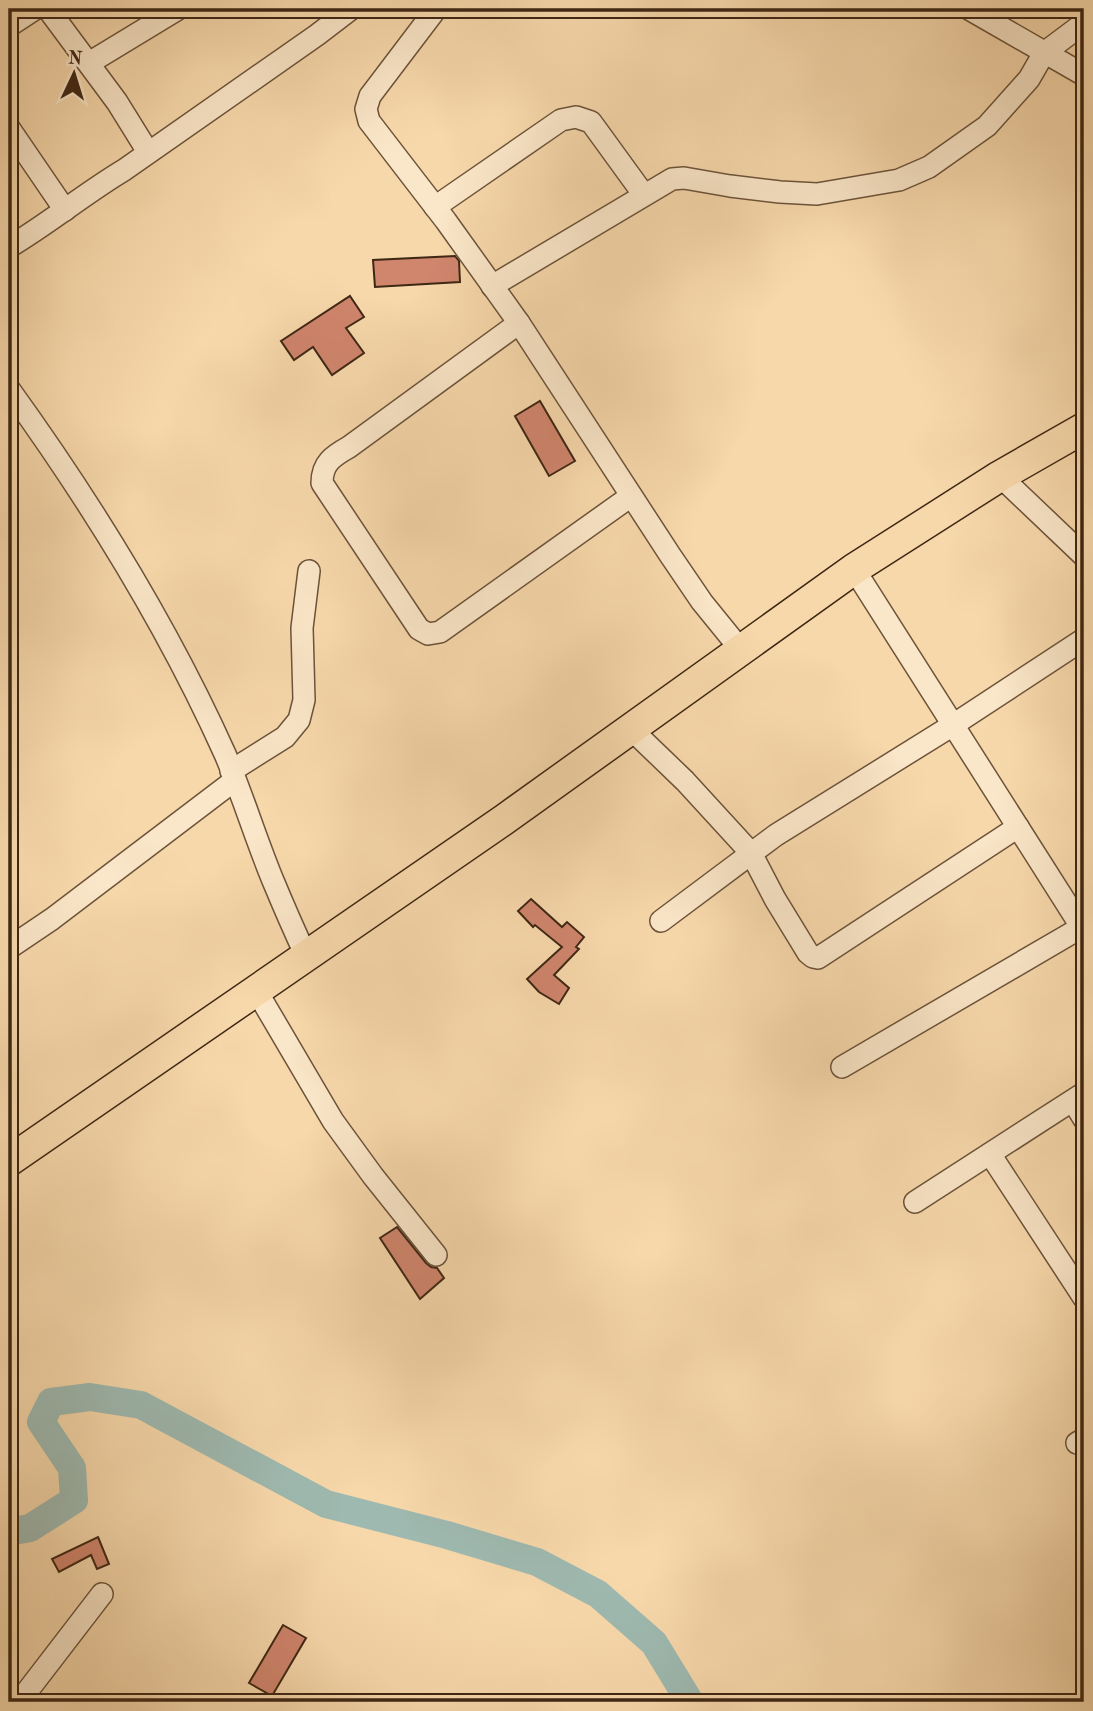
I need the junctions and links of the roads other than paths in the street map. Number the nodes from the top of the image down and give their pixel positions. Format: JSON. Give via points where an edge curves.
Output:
{"nodes":[{"id":1,"x":35,"y":9,"type":"edge"},
{"id":2,"x":48,"y":9,"type":"edge"},
{"id":3,"x":178,"y":9,"type":"edge"},
{"id":4,"x":436,"y":9,"type":"edge"},
{"id":5,"x":969,"y":9,"type":"edge"},
{"id":6,"x":347,"y":10,"type":"edge"},
{"id":7,"x":1084,"y":23,"type":"edge"},
{"id":8,"x":9,"y":26,"type":"edge"},
{"id":9,"x":1044,"y":53,"type":"junction"},
{"id":10,"x":89,"y":63,"type":"junction"},
{"id":11,"x":1084,"y":75,"type":"edge"},
{"id":12,"x":9,"y":128,"type":"edge"},
{"id":13,"x":148,"y":152,"type":"junction"},
{"id":14,"x":643,"y":195,"type":"junction"},
{"id":15,"x":435,"y":207,"type":"junction"},
{"id":16,"x":65,"y":210,"type":"junction"},
{"id":17,"x":9,"y":247,"type":"edge"},
{"id":18,"x":492,"y":286,"type":"junction"},
{"id":19,"x":519,"y":324,"type":"junction"},
{"id":20,"x":9,"y":389,"type":"edge"},
{"id":21,"x":1084,"y":428,"type":"edge"},
{"id":22,"x":1000,"y":476,"type":"junction"},
{"id":23,"x":631,"y":496,"type":"junction"},
{"id":24,"x":1084,"y":556,"type":"edge"},
{"id":25,"x":854,"y":569,"type":"junction"},
{"id":26,"x":309,"y":571,"type":"dead end"},
{"id":27,"x":1084,"y":639,"type":"edge"},
{"id":28,"x":741,"y":650,"type":"junction"},
{"id":29,"x":953,"y":725,"type":"junction"},
{"id":30,"x":631,"y":729,"type":"junction"},
{"id":31,"x":233,"y":776,"type":"junction"},
{"id":32,"x":1018,"y":827,"type":"junction"},
{"id":33,"x":751,"y":853,"type":"junction"},
{"id":34,"x":662,"y":921,"type":"dead end"},
{"id":35,"x":1083,"y":929,"type":"edge"},
{"id":36,"x":9,"y":948,"type":"edge"},
{"id":37,"x":306,"y":956,"type":"junction"},
{"id":38,"x":256,"y":990,"type":"junction"},
{"id":39,"x":842,"y":1067,"type":"dead end"},
{"id":40,"x":1078,"y":1097,"type":"edge"},
{"id":41,"x":1084,"y":1119,"type":"edge"},
{"id":42,"x":990,"y":1154,"type":"junction"},
{"id":43,"x":9,"y":1161,"type":"edge"},
{"id":44,"x":915,"y":1202,"type":"dead end"},
{"id":45,"x":436,"y":1255,"type":"dead end"},
{"id":46,"x":1084,"y":1298,"type":"edge"},
{"id":47,"x":102,"y":1594,"type":"dead end"},
{"id":48,"x":19,"y":1702,"type":"edge"}],
"edges":[{"from":1,"to":8,"type":"street"},
{"from":2,"to":10,"type":"street"},
{"from":3,"to":10,"type":"street"},
{"from":4,"to":15,"type":"street","via":[[370,96],[366,109],[369,121]]},
{"from":5,"to":9,"type":"street"},
{"from":6,"to":13,"type":"street"},
{"from":7,"to":9,"type":"street"},
{"from":9,"to":11,"type":"street"},
{"from":9,"to":14,"type":"street","via":[[1029,79],[987,126],[929,167],[899,180],[817,194],[684,178],[672,179]]},
{"from":10,"to":13,"type":"street"},
{"from":12,"to":16,"type":"street"},
{"from":13,"to":16,"type":"street"},
{"from":14,"to":15,"type":"street","via":[[591,122],[576,117],[561,120]]},
{"from":14,"to":18,"type":"street"},
{"from":15,"to":18,"type":"street"},
{"from":16,"to":17,"type":"street"},
{"from":18,"to":19,"type":"street"},
{"from":19,"to":23,"type":"street"},
{"from":19,"to":23,"type":"street","via":[[336,454],[327,462],[322,483],[419,629],[428,634],[440,632]]},
{"from":20,"to":31,"type":"street","via":[[157,618]]},
{"from":21,"to":22,"type":"highway"},
{"from":22,"to":24,"type":"street"},
{"from":22,"to":25,"type":"highway"},
{"from":23,"to":28,"type":"street"},
{"from":25,"to":28,"type":"highway"},
{"from":25,"to":29,"type":"street"},
{"from":26,"to":31,"type":"street","via":[[302,628],[304,700],[299,720],[285,737]]},
{"from":27,"to":29,"type":"street"},
{"from":28,"to":30,"type":"highway"},
{"from":29,"to":32,"type":"street"},
{"from":29,"to":33,"type":"street"},
{"from":30,"to":33,"type":"street"},
{"from":30,"to":37,"type":"highway"},
{"from":31,"to":36,"type":"street"},
{"from":31,"to":37,"type":"street"},
{"from":32,"to":33,"type":"street","via":[[818,958],[808,953]]},
{"from":32,"to":35,"type":"street"},
{"from":33,"to":34,"type":"street"},
{"from":35,"to":39,"type":"street"},
{"from":37,"to":38,"type":"highway"},
{"from":38,"to":43,"type":"highway"},
{"from":38,"to":45,"type":"street","via":[[333,1121]]},
{"from":40,"to":41,"type":"street"},
{"from":40,"to":42,"type":"street"},
{"from":42,"to":44,"type":"street"},
{"from":42,"to":46,"type":"street"},
{"from":47,"to":48,"type":"street"}]}
